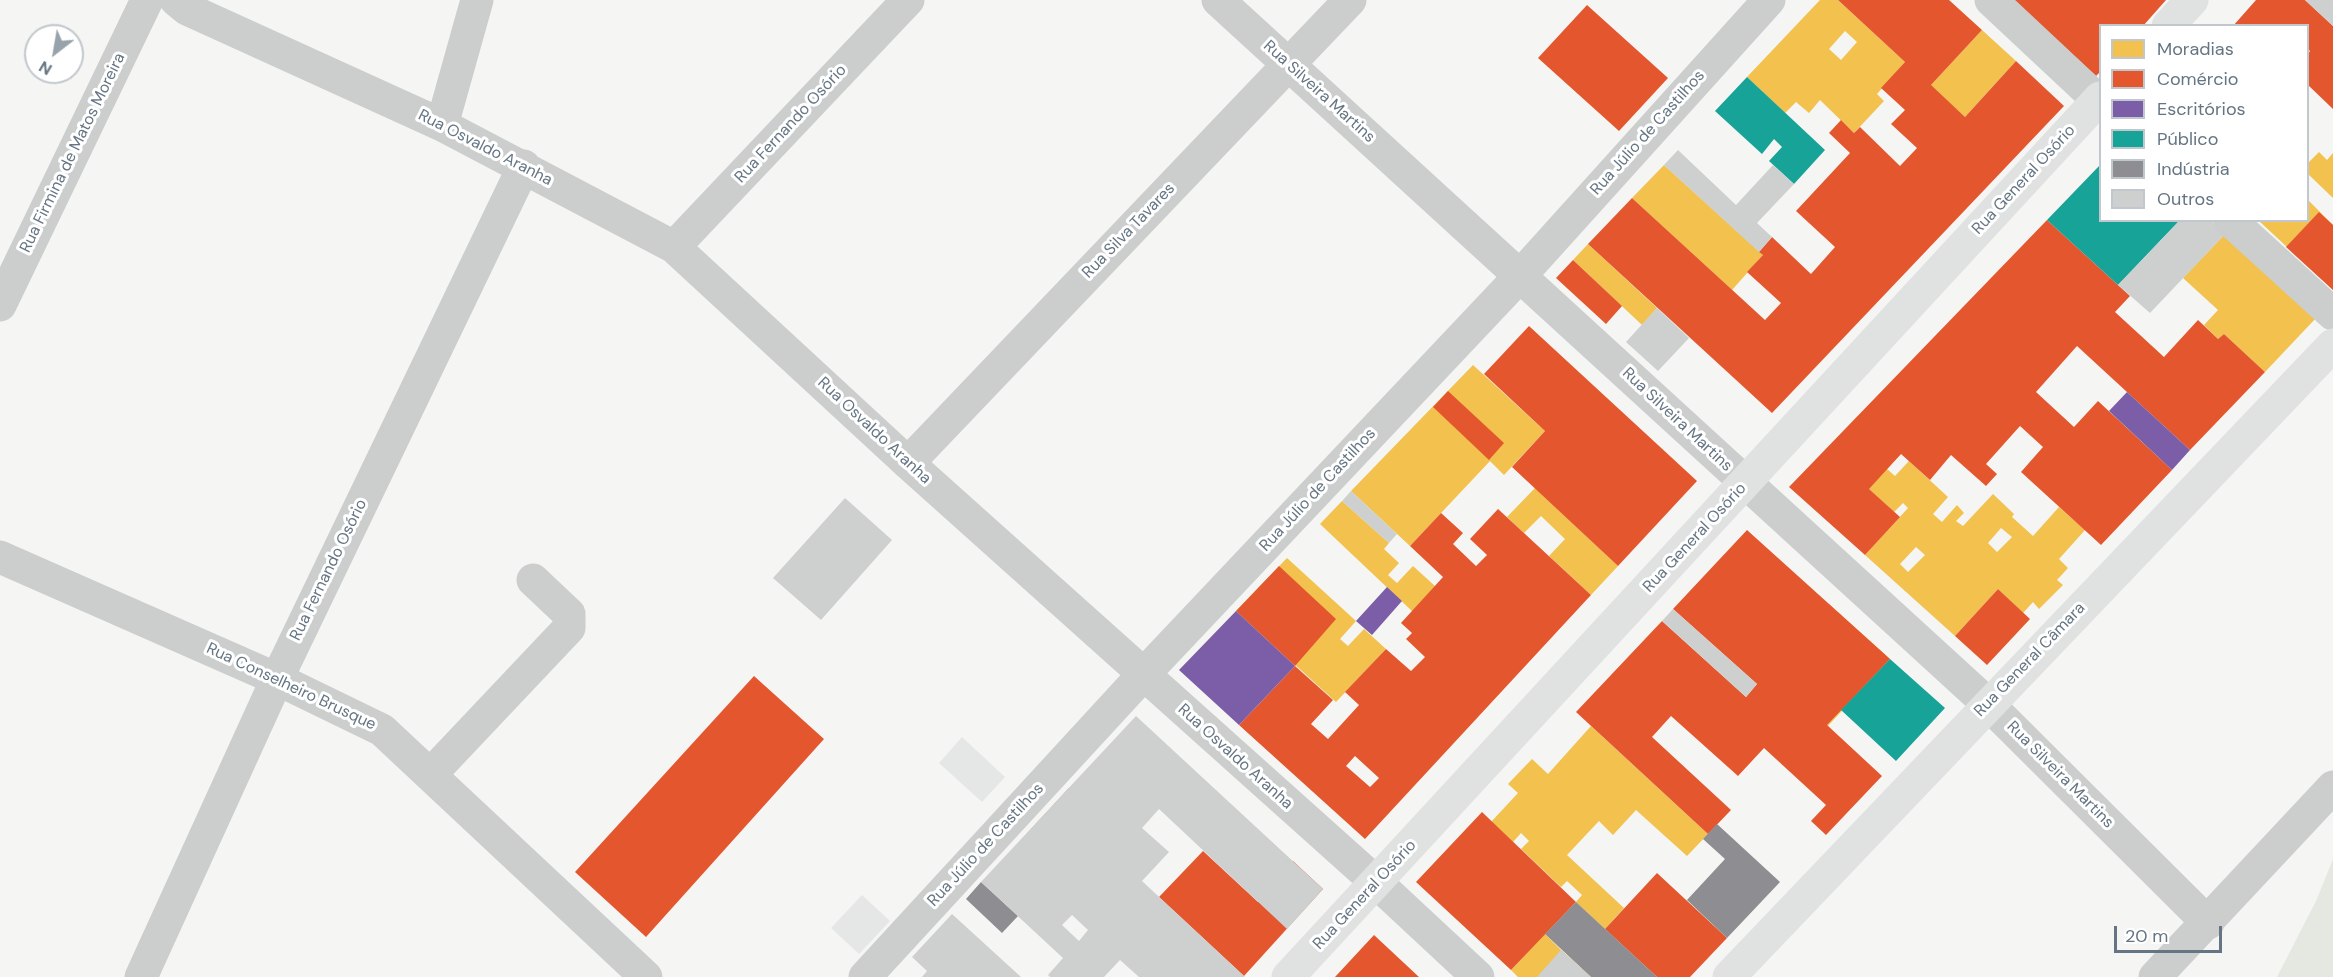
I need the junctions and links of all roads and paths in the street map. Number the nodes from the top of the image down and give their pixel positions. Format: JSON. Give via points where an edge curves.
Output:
{"nodes":[{"id":1,"x":477,"y":0,"type":"edge"},
{"id":2,"x":908,"y":0,"type":"edge"},
{"id":3,"x":1218,"y":0,"type":"edge"},
{"id":4,"x":1350,"y":0,"type":"edge"},
{"id":5,"x":1769,"y":0,"type":"edge"},
{"id":6,"x":1991,"y":0,"type":"edge"},
{"id":7,"x":2192,"y":0,"type":"edge"},
{"id":8,"x":139,"y":2,"type":"edge"},
{"id":9,"x":181,"y":5,"type":"edge"},
{"id":10,"x":2170,"y":24,"type":"edge"},
{"id":11,"x":1288,"y":63,"type":"junction"},
{"id":12,"x":2099,"y":99,"type":"edge"},
{"id":13,"x":2099,"y":101,"type":"edge"},
{"id":14,"x":442,"y":124,"type":"junction"},
{"id":15,"x":524,"y":166,"type":"junction"},
{"id":16,"x":2232,"y":222,"type":"edge"},
{"id":17,"x":674,"y":247,"type":"junction"},
{"id":18,"x":1520,"y":276,"type":"junction"},
{"id":19,"x":0,"y":305,"type":"edge"},
{"id":20,"x":2333,"y":314,"type":"edge"},
{"id":21,"x":2333,"y":345,"type":"edge"},
{"id":22,"x":909,"y":463,"type":"junction"},
{"id":23,"x":1746,"y":484,"type":"junction"},
{"id":24,"x":0,"y":557,"type":"edge"},
{"id":25,"x":533,"y":580,"type":"dead end"},
{"id":26,"x":1143,"y":675,"type":"junction"},
{"id":27,"x":277,"y":679,"type":"junction"},
{"id":28,"x":1988,"y":704,"type":"junction"},
{"id":29,"x":430,"y":775,"type":"junction"},
{"id":30,"x":2333,"y":788,"type":"edge"},
{"id":31,"x":1377,"y":883,"type":"junction"},
{"id":32,"x":2208,"y":922,"type":"junction"},
{"id":33,"x":141,"y":977,"type":"edge"},
{"id":34,"x":646,"y":977,"type":"edge"},
{"id":35,"x":865,"y":977,"type":"edge"},
{"id":36,"x":1288,"y":977,"type":"edge"},
{"id":37,"x":1478,"y":977,"type":"edge"},
{"id":38,"x":1729,"y":977,"type":"edge"},
{"id":39,"x":2155,"y":977,"type":"edge"}],
"edges":[{"from":1,"to":14,"type":"street"},
{"from":2,"to":17,"type":"street","name":"Rua Fernando Osório"},
{"from":3,"to":11,"type":"street","name":"Rua Silveira Martins"},
{"from":4,"to":11,"type":"street","name":"Rua Silva Tavares"},
{"from":5,"to":18,"type":"street","name":"Rua Júlio de Castilhos"},
{"from":6,"to":12,"type":"street"},
{"from":7,"to":10,"type":"main road"},
{"from":8,"to":9,"type":"street","name":"Rua Osvaldo Aranha"},
{"from":8,"to":19,"type":"street","name":"Rua Firmina de Matos Moreira"},
{"from":9,"to":14,"type":"street","name":"Rua Osvaldo Aranha"},
{"from":11,"to":18,"type":"street","name":"Rua Silveira Martins"},
{"from":11,"to":22,"type":"street","name":"Rua Silva Tavares"},
{"from":13,"to":23,"type":"main road","name":"Rua General Osório"},
{"from":14,"to":15,"type":"street","name":"Rua Osvaldo Aranha"},
{"from":15,"to":17,"type":"street","name":"Rua Osvaldo Aranha"},
{"from":15,"to":27,"type":"street","name":"Rua Fernando Osório"},
{"from":16,"to":20,"type":"street"},
{"from":17,"to":22,"type":"street","name":"Rua Osvaldo Aranha"},
{"from":18,"to":23,"type":"street","name":"Rua Silveira Martins"},
{"from":18,"to":26,"type":"street","name":"Rua Júlio de Castilhos"},
{"from":21,"to":28,"type":"main road","name":"Rua General Câmara"},
{"from":22,"to":26,"type":"street","name":"Rua Osvaldo Aranha"},
{"from":23,"to":28,"type":"street","name":"Rua Silveira Martins"},
{"from":23,"to":31,"type":"main road","name":"Rua General Osório"},
{"from":24,"to":27,"type":"street","name":"Rua Conselheiro Brusque"},
{"from":25,"to":29,"type":"street","via":[[569,614],[569,628]]},
{"from":26,"to":31,"type":"street","name":"Rua Osvaldo Aranha"},
{"from":26,"to":35,"type":"street","name":"Rua Júlio de Castilhos"},
{"from":27,"to":29,"type":"street","name":"Rua Conselheiro Brusque","via":[[382,730]]},
{"from":27,"to":33,"type":"street","name":"Rua Fernando Osório"},
{"from":28,"to":32,"type":"street","name":"Rua Silveira Martins"},
{"from":28,"to":38,"type":"main road","name":"Rua General Câmara"},
{"from":29,"to":34,"type":"street","name":"Rua Conselheiro Brusque"},
{"from":30,"to":32,"type":"street"},
{"from":31,"to":36,"type":"main road","name":"Rua General Osório"},
{"from":31,"to":37,"type":"street","name":"Rua Osvaldo Aranha"},
{"from":32,"to":39,"type":"street"}]}
